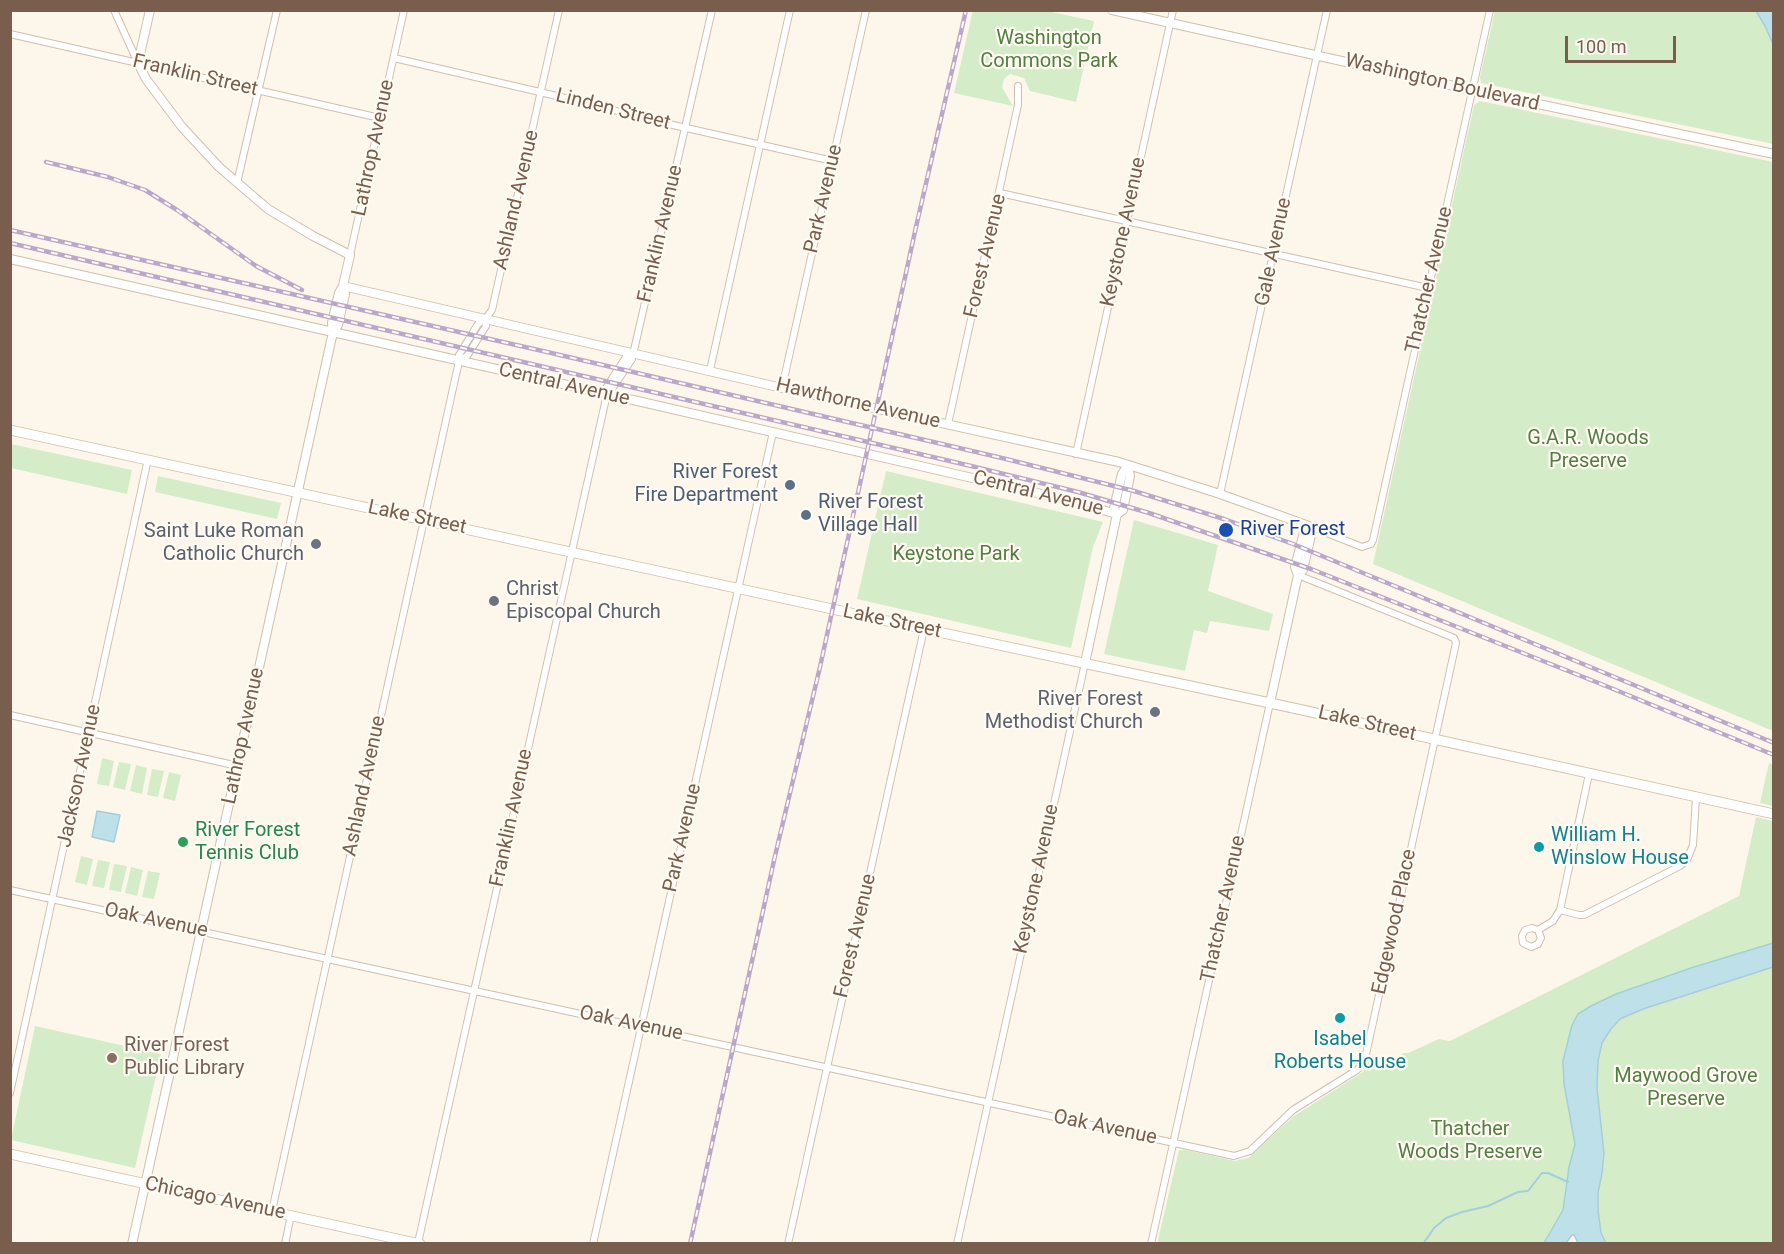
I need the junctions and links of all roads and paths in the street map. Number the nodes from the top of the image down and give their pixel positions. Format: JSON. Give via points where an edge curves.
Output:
{"nodes":[{"id":1,"x":114,"y":10,"type":"edge"},
{"id":2,"x":150,"y":10,"type":"edge"},
{"id":3,"x":278,"y":10,"type":"edge"},
{"id":4,"x":404,"y":10,"type":"edge"},
{"id":5,"x":559,"y":10,"type":"edge"},
{"id":6,"x":712,"y":10,"type":"edge"},
{"id":7,"x":790,"y":10,"type":"edge"},
{"id":8,"x":866,"y":10,"type":"edge"},
{"id":9,"x":1112,"y":10,"type":"edge"},
{"id":10,"x":1173,"y":10,"type":"edge"},
{"id":11,"x":1327,"y":10,"type":"edge"},
{"id":12,"x":1490,"y":10,"type":"edge"},
{"id":13,"x":1170,"y":24,"type":"junction"},
{"id":14,"x":10,"y":34,"type":"edge"},
{"id":15,"x":1317,"y":55,"type":"junction"},
{"id":16,"x":394,"y":58,"type":"junction"},
{"id":17,"x":138,"y":63,"type":"junction"},
{"id":18,"x":1018,"y":86,"type":"dead end"},
{"id":19,"x":260,"y":90,"type":"junction"},
{"id":20,"x":1472,"y":90,"type":"junction"},
{"id":21,"x":542,"y":92,"type":"junction"},
{"id":22,"x":380,"y":118,"type":"junction"},
{"id":23,"x":686,"y":127,"type":"junction"},
{"id":24,"x":759,"y":144,"type":"junction"},
{"id":25,"x":1773,"y":154,"type":"edge"},
{"id":26,"x":833,"y":160,"type":"junction"},
{"id":27,"x":237,"y":183,"type":"junction"},
{"id":28,"x":1000,"y":193,"type":"junction"},
{"id":29,"x":1127,"y":221,"type":"junction"},
{"id":30,"x":1273,"y":254,"type":"junction"},
{"id":31,"x":350,"y":255,"type":"junction"},
{"id":32,"x":10,"y":259,"type":"edge"},
{"id":33,"x":343,"y":286,"type":"junction"},
{"id":34,"x":1428,"y":288,"type":"junction"},
{"id":35,"x":486,"y":318,"type":"junction"},
{"id":36,"x":333,"y":333,"type":"junction"},
{"id":37,"x":633,"y":352,"type":"junction"},
{"id":38,"x":459,"y":361,"type":"junction"},
{"id":39,"x":710,"y":370,"type":"junction"},
{"id":40,"x":782,"y":388,"type":"junction"},
{"id":41,"x":607,"y":394,"type":"junction"},
{"id":42,"x":948,"y":424,"type":"junction"},
{"id":43,"x":10,"y":430,"type":"edge"},
{"id":44,"x":773,"y":432,"type":"junction"},
{"id":45,"x":1076,"y":454,"type":"junction"},
{"id":46,"x":148,"y":459,"type":"junction"},
{"id":47,"x":1128,"y":465,"type":"junction"},
{"id":48,"x":298,"y":492,"type":"junction"},
{"id":49,"x":1220,"y":494,"type":"junction"},
{"id":50,"x":1117,"y":514,"type":"junction"},
{"id":51,"x":424,"y":520,"type":"junction"},
{"id":52,"x":1309,"y":526,"type":"junction"},
{"id":53,"x":1366,"y":546,"type":"joint"},
{"id":54,"x":571,"y":552,"type":"junction"},
{"id":55,"x":1298,"y":575,"type":"junction"},
{"id":56,"x":739,"y":588,"type":"junction"},
{"id":57,"x":924,"y":629,"type":"junction"},
{"id":58,"x":1084,"y":663,"type":"junction"},
{"id":59,"x":1270,"y":703,"type":"junction"},
{"id":60,"x":10,"y":715,"type":"edge"},
{"id":61,"x":90,"y":732,"type":"junction"},
{"id":62,"x":1435,"y":740,"type":"junction"},
{"id":63,"x":238,"y":766,"type":"junction"},
{"id":64,"x":1589,"y":774,"type":"junction"},
{"id":65,"x":1696,"y":798,"type":"junction"},
{"id":66,"x":1773,"y":814,"type":"edge"},
{"id":67,"x":10,"y":890,"type":"edge"},
{"id":68,"x":53,"y":899,"type":"junction"},
{"id":69,"x":1560,"y":910,"type":"junction"},
{"id":70,"x":1538,"y":930,"type":"dead end"},
{"id":71,"x":201,"y":931,"type":"junction"},
{"id":72,"x":327,"y":958,"type":"junction"},
{"id":73,"x":474,"y":990,"type":"junction"},
{"id":74,"x":641,"y":1027,"type":"junction"},
{"id":75,"x":826,"y":1067,"type":"junction"},
{"id":76,"x":10,"y":1093,"type":"edge"},
{"id":77,"x":988,"y":1102,"type":"junction"},
{"id":78,"x":1173,"y":1142,"type":"junction"},
{"id":79,"x":1250,"y":1151,"type":"joint"},
{"id":80,"x":10,"y":1154,"type":"edge"},
{"id":81,"x":146,"y":1183,"type":"junction"},
{"id":82,"x":272,"y":1211,"type":"junction"},
{"id":83,"x":291,"y":1215,"type":"junction"},
{"id":84,"x":419,"y":1243,"type":"edge"},
{"id":85,"x":132,"y":1244,"type":"edge"},
{"id":86,"x":285,"y":1244,"type":"edge"},
{"id":87,"x":593,"y":1244,"type":"edge"},
{"id":88,"x":788,"y":1244,"type":"edge"},
{"id":89,"x":957,"y":1244,"type":"edge"},
{"id":90,"x":1151,"y":1244,"type":"edge"}],
"edges":[{"from":1,"to":17,"type":"street"},
{"from":2,"to":17,"type":"street"},
{"from":3,"to":19,"type":"street"},
{"from":4,"to":16,"type":"street","name":"Lathrop Avenue"},
{"from":5,"to":21,"type":"street","name":"Ashland Avenue"},
{"from":6,"to":23,"type":"street","name":"Franklin Avenue"},
{"from":7,"to":24,"type":"street"},
{"from":8,"to":26,"type":"street","name":"Park Avenue"},
{"from":9,"to":13,"type":"street","name":"Washington Boulevard"},
{"from":10,"to":13,"type":"street","name":"Keystone Avenue"},
{"from":11,"to":15,"type":"street","name":"Gale Avenue"},
{"from":12,"to":20,"type":"street","name":"Thatcher Avenue"},
{"from":13,"to":15,"type":"street","name":"Washington Boulevard"},
{"from":13,"to":29,"type":"street","name":"Keystone Avenue"},
{"from":14,"to":17,"type":"street","name":"Franklin Street"},
{"from":15,"to":20,"type":"street","name":"Washington Boulevard"},
{"from":15,"to":30,"type":"street","name":"Gale Avenue"},
{"from":16,"to":21,"type":"street","name":"Linden Street"},
{"from":16,"to":22,"type":"street","name":"Lathrop Avenue"},
{"from":17,"to":19,"type":"street","name":"Franklin Street"},
{"from":17,"to":27,"type":"street","via":[[182,127]]},
{"from":18,"to":28,"type":"street","name":"Forest Avenue","via":[[1018,105]]},
{"from":19,"to":22,"type":"street","name":"Franklin Street"},
{"from":19,"to":27,"type":"street"},
{"from":20,"to":25,"type":"street","name":"Washington Boulevard"},
{"from":20,"to":34,"type":"street","name":"Thatcher Avenue"},
{"from":21,"to":23,"type":"street","name":"Linden Street"},
{"from":21,"to":35,"type":"street","name":"Ashland Avenue","via":[[492,310]]},
{"from":22,"to":31,"type":"street","name":"Lathrop Avenue"},
{"from":23,"to":24,"type":"street","name":"Linden Street"},
{"from":23,"to":37,"type":"street","name":"Franklin Avenue"},
{"from":24,"to":26,"type":"street","name":"Linden Street"},
{"from":24,"to":39,"type":"street"},
{"from":26,"to":40,"type":"street","name":"Park Avenue"},
{"from":27,"to":31,"type":"street","via":[[268,209]]},
{"from":28,"to":29,"type":"street"},
{"from":28,"to":42,"type":"street","name":"Forest Avenue"},
{"from":29,"to":30,"type":"street"},
{"from":29,"to":45,"type":"street","name":"Keystone Avenue"},
{"from":30,"to":34,"type":"street"},
{"from":30,"to":49,"type":"street","name":"Gale Avenue"},
{"from":31,"to":33,"type":"street","name":"Lathrop Avenue"},
{"from":32,"to":36,"type":"street","name":"Central Avenue"},
{"from":33,"to":35,"type":"street","name":"Hawthorne Avenue"},
{"from":33,"to":36,"type":"street","name":"Lathrop Avenue","via":[[334,313]]},
{"from":34,"to":53,"type":"street","name":"Thatcher Avenue","via":[[1372,540]]},
{"from":35,"to":37,"type":"street","name":"Hawthorne Avenue"},
{"from":35,"to":38,"type":"street","name":"Ashland Avenue","via":[[478,324]]},
{"from":36,"to":38,"type":"street","name":"Central Avenue"},
{"from":36,"to":48,"type":"street","name":"Lathrop Avenue"},
{"from":37,"to":39,"type":"street","name":"Hawthorne Avenue"},
{"from":37,"to":41,"type":"street","name":"Franklin Avenue","via":[[606,388]]},
{"from":38,"to":41,"type":"street","name":"Central Avenue"},
{"from":38,"to":51,"type":"street","name":"Ashland Avenue"},
{"from":39,"to":40,"type":"street","name":"Hawthorne Avenue"},
{"from":40,"to":42,"type":"street","name":"Hawthorne Avenue"},
{"from":41,"to":44,"type":"street","name":"Central Avenue"},
{"from":41,"to":54,"type":"street","name":"Franklin Avenue"},
{"from":42,"to":45,"type":"street","name":"Hawthorne Avenue"},
{"from":43,"to":46,"type":"main road","name":"Lake Street"},
{"from":44,"to":50,"type":"street","name":"Central Avenue"},
{"from":44,"to":56,"type":"street","name":"Park Avenue"},
{"from":45,"to":47,"type":"street","name":"Hawthorne Avenue"},
{"from":46,"to":48,"type":"main road","name":"Lake Street"},
{"from":46,"to":61,"type":"street","name":"Jackson Avenue"},
{"from":47,"to":49,"type":"street","name":"Hawthorne Avenue"},
{"from":47,"to":50,"type":"street","name":"Keystone Avenue","via":[[1119,485],[1114,508]]},
{"from":48,"to":51,"type":"main road","name":"Lake Street"},
{"from":48,"to":63,"type":"street","name":"Lathrop Avenue"},
{"from":49,"to":52,"type":"street","name":"Hawthorne Avenue"},
{"from":50,"to":58,"type":"street","name":"Keystone Avenue"},
{"from":51,"to":54,"type":"main road","name":"Lake Street"},
{"from":51,"to":72,"type":"street","name":"Ashland Avenue"},
{"from":52,"to":53,"type":"street","name":"Hawthorne Avenue"},
{"from":52,"to":55,"type":"street","name":"Thatcher Avenue","via":[[1311,535],[1303,570]]},
{"from":54,"to":56,"type":"main road","name":"Lake Street"},
{"from":54,"to":73,"type":"street","name":"Franklin Avenue"},
{"from":55,"to":59,"type":"street","name":"Thatcher Avenue"},
{"from":55,"to":62,"type":"street","name":"Edgewood Place","via":[[1456,640]]},
{"from":56,"to":57,"type":"main road","name":"Lake Street"},
{"from":56,"to":74,"type":"street","name":"Park Avenue"},
{"from":57,"to":58,"type":"main road","name":"Lake Street"},
{"from":57,"to":75,"type":"street","name":"Forest Avenue"},
{"from":58,"to":59,"type":"main road","name":"Lake Street"},
{"from":58,"to":77,"type":"street","name":"Keystone Avenue"},
{"from":59,"to":62,"type":"main road","name":"Lake Street"},
{"from":59,"to":78,"type":"street","name":"Thatcher Avenue"},
{"from":60,"to":61,"type":"street"},
{"from":61,"to":63,"type":"street"},
{"from":61,"to":68,"type":"street","name":"Jackson Avenue"},
{"from":62,"to":64,"type":"main road","name":"Lake Street"},
{"from":62,"to":79,"type":"street","name":"Edgewood Place","via":[[1362,1065],[1293,1110]]},
{"from":63,"to":71,"type":"street","name":"Lathrop Avenue"},
{"from":64,"to":65,"type":"main road","name":"Lake Street"},
{"from":64,"to":69,"type":"street"},
{"from":65,"to":66,"type":"main road","name":"Lake Street"},
{"from":65,"to":69,"type":"street","via":[[1693,846],[1680,866],[1584,915]]},
{"from":67,"to":68,"type":"street","name":"Oak Avenue"},
{"from":68,"to":71,"type":"street","name":"Oak Avenue"},
{"from":68,"to":76,"type":"street","name":"Jackson Avenue"},
{"from":69,"to":70,"type":"street","via":[[1553,921]]},
{"from":71,"to":72,"type":"street","name":"Oak Avenue"},
{"from":71,"to":81,"type":"street","name":"Lathrop Avenue"},
{"from":72,"to":73,"type":"street","name":"Oak Avenue"},
{"from":72,"to":82,"type":"street","name":"Ashland Avenue"},
{"from":73,"to":74,"type":"street","name":"Oak Avenue"},
{"from":73,"to":84,"type":"street","name":"Franklin Avenue"},
{"from":74,"to":75,"type":"street","name":"Oak Avenue"},
{"from":74,"to":87,"type":"street","name":"Park Avenue"},
{"from":75,"to":77,"type":"street","name":"Oak Avenue"},
{"from":75,"to":88,"type":"street","name":"Forest Avenue"},
{"from":77,"to":78,"type":"street","name":"Oak Avenue"},
{"from":77,"to":89,"type":"street","name":"Keystone Avenue"},
{"from":78,"to":79,"type":"street","name":"Oak Avenue","via":[[1234,1156]]},
{"from":78,"to":90,"type":"street","name":"Thatcher Avenue"},
{"from":80,"to":81,"type":"main road","name":"Chicago Avenue"},
{"from":81,"to":82,"type":"main road","name":"Chicago Avenue"},
{"from":81,"to":85,"type":"street","name":"Lathrop Avenue"},
{"from":82,"to":83,"type":"main road","name":"Chicago Avenue"},
{"from":83,"to":84,"type":"main road","name":"Chicago Avenue"},
{"from":83,"to":86,"type":"street"}]}
